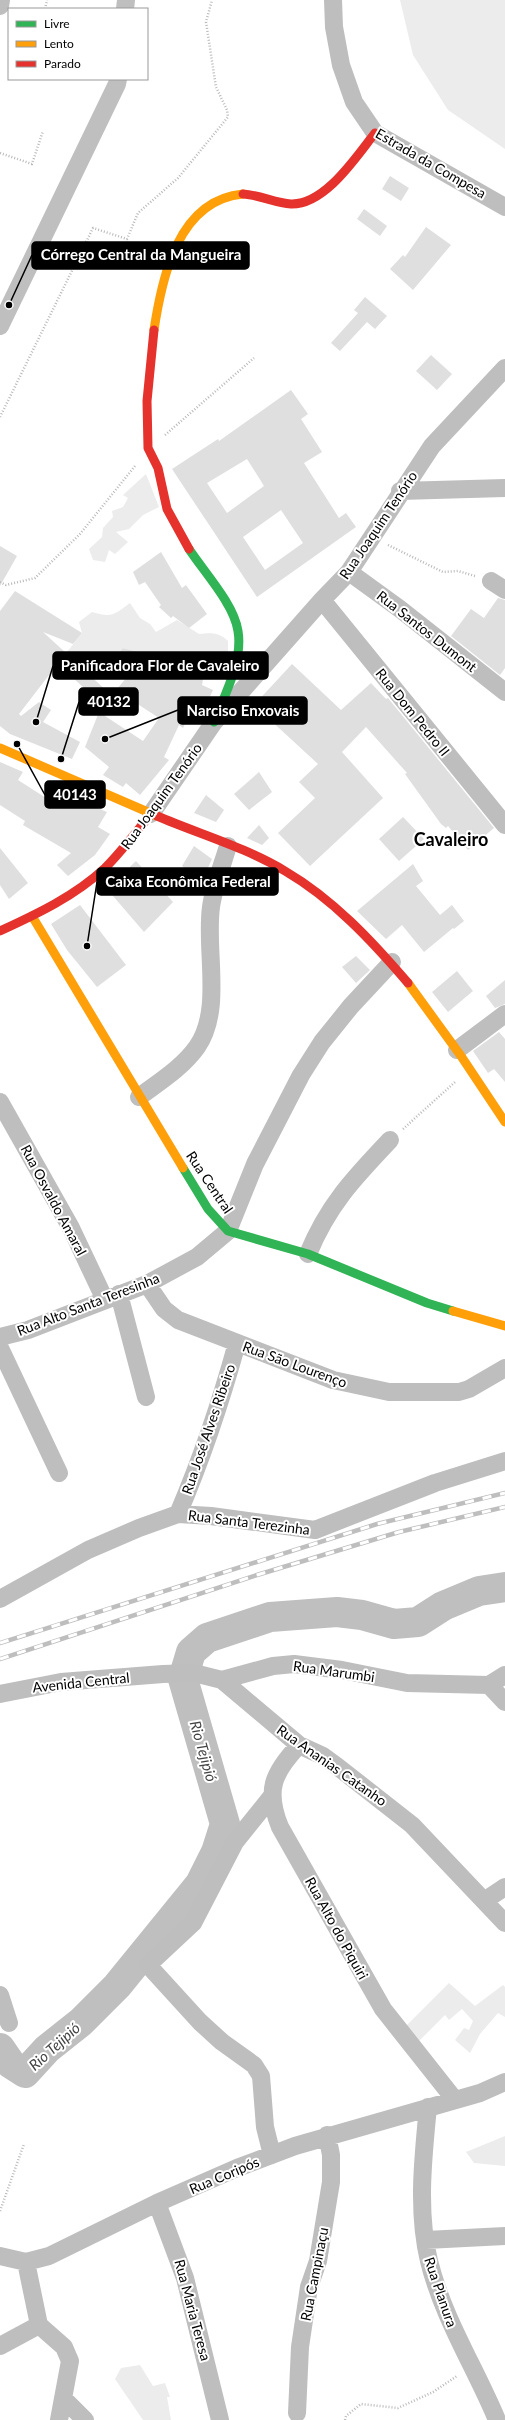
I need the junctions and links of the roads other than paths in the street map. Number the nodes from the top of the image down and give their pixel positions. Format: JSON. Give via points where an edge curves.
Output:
{"nodes":[{"id":1,"x":1,"y":0,"type":"edge"},
{"id":2,"x":333,"y":0,"type":"edge"},
{"id":3,"x":0,"y":6,"type":"edge"},
{"id":4,"x":374,"y":133,"type":"junction"},
{"id":5,"x":505,"y":207,"type":"edge"},
{"id":6,"x":505,"y":368,"type":"edge"},
{"id":7,"x":505,"y":488,"type":"edge"},
{"id":8,"x":400,"y":491,"type":"junction"},
{"id":9,"x":349,"y":572,"type":"junction"},
{"id":10,"x":322,"y":600,"type":"junction"},
{"id":11,"x":505,"y":692,"type":"edge"},
{"id":12,"x":214,"y":722,"type":"junction"},
{"id":13,"x":0,"y":748,"type":"edge"},
{"id":14,"x":151,"y":814,"type":"junction"},
{"id":15,"x":505,"y":825,"type":"edge"},
{"id":16,"x":228,"y":846,"type":"junction"},
{"id":17,"x":32,"y":916,"type":"junction"},
{"id":18,"x":0,"y":931,"type":"edge"},
{"id":19,"x":392,"y":962,"type":"junction"},
{"id":20,"x":505,"y":1014,"type":"edge"},
{"id":21,"x":457,"y":1050,"type":"junction"},
{"id":22,"x":139,"y":1097,"type":"junction"},
{"id":23,"x":0,"y":1102,"type":"edge"},
{"id":24,"x":505,"y":1122,"type":"edge"},
{"id":25,"x":390,"y":1140,"type":"road end"},
{"id":26,"x":228,"y":1231,"type":"junction"},
{"id":27,"x":308,"y":1254,"type":"junction"},
{"id":28,"x":147,"y":1284,"type":"junction"},
{"id":29,"x":112,"y":1297,"type":"junction"},
{"id":30,"x":505,"y":1326,"type":"edge"},
{"id":31,"x":0,"y":1337,"type":"edge"},
{"id":32,"x":237,"y":1343,"type":"junction"},
{"id":33,"x":0,"y":1348,"type":"edge"},
{"id":34,"x":505,"y":1368,"type":"edge"},
{"id":35,"x":146,"y":1397,"type":"dead end"},
{"id":36,"x":505,"y":1461,"type":"edge"},
{"id":37,"x":59,"y":1473,"type":"dead end"},
{"id":38,"x":178,"y":1514,"type":"junction"},
{"id":39,"x":0,"y":1599,"type":"edge"},
{"id":40,"x":163,"y":1674,"type":"joint"},
{"id":41,"x":505,"y":1675,"type":"edge"},
{"id":42,"x":222,"y":1680,"type":"junction"},
{"id":43,"x":489,"y":1685,"type":"junction"},
{"id":44,"x":0,"y":1694,"type":"edge"},
{"id":45,"x":505,"y":1702,"type":"edge"},
{"id":46,"x":299,"y":1745,"type":"junction"},
{"id":47,"x":272,"y":1796,"type":"junction"},
{"id":48,"x":505,"y":1887,"type":"edge"},
{"id":49,"x":484,"y":1902,"type":"junction"},
{"id":50,"x":505,"y":1923,"type":"edge"},
{"id":51,"x":0,"y":1995,"type":"edge"},
{"id":52,"x":10,"y":2023,"type":"dead end"},
{"id":53,"x":505,"y":2082,"type":"edge"},
{"id":54,"x":455,"y":2100,"type":"junction"},
{"id":55,"x":428,"y":2108,"type":"junction"},
{"id":56,"x":327,"y":2135,"type":"junction"},
{"id":57,"x":272,"y":2155,"type":"junction"},
{"id":58,"x":157,"y":2203,"type":"junction"},
{"id":59,"x":505,"y":2236,"type":"edge"},
{"id":60,"x":426,"y":2240,"type":"junction"},
{"id":61,"x":0,"y":2256,"type":"edge"},
{"id":62,"x":26,"y":2262,"type":"junction"},
{"id":63,"x":39,"y":2326,"type":"junction"},
{"id":64,"x":0,"y":2346,"type":"edge"},
{"id":65,"x":64,"y":2399,"type":"junction"},
{"id":66,"x":297,"y":2413,"type":"dead end"},
{"id":67,"x":58,"y":2420,"type":"edge"},
{"id":68,"x":85,"y":2420,"type":"edge"},
{"id":69,"x":220,"y":2420,"type":"edge"},
{"id":70,"x":497,"y":2420,"type":"edge"}],
"edges":[{"from":1,"to":3,"type":"street"},
{"from":2,"to":4,"type":"street","name":"Estrada da Compesa","via":[[334,27],[341,65],[354,102]]},
{"from":4,"to":5,"type":"street","name":"Estrada da Compesa"},
{"from":4,"to":12,"type":"street","via":[[338,177],[320,193],[301,203],[280,204],[257,195],[239,193],[217,199],[194,218],[167,262],[159,295],[150,361],[146,422],[148,450],[158,466],[166,508],[227,606],[238,631],[237,652]]},
{"from":6,"to":8,"type":"street","name":"Rua Joaquim Tenório","via":[[437,440]]},
{"from":7,"to":8,"type":"street"},
{"from":8,"to":9,"type":"street","name":"Rua Joaquim Tenório"},
{"from":9,"to":10,"type":"street","name":"Rua Joaquim Tenório"},
{"from":9,"to":11,"type":"street","name":"Rua Santos Dumont"},
{"from":10,"to":12,"type":"street","name":"Rua Joaquim Tenório"},
{"from":10,"to":15,"type":"street","name":"Rua Dom Pedro II"},
{"from":12,"to":14,"type":"street","name":"Rua Joaquim Tenório"},
{"from":13,"to":14,"type":"street"},
{"from":14,"to":16,"type":"street"},
{"from":14,"to":17,"type":"street","name":"Rua Joaquim Tenório","via":[[98,874]]},
{"from":16,"to":19,"type":"street","via":[[269,862],[299,879],[350,921]]},
{"from":16,"to":22,"type":"street","via":[[211,908],[209,1014],[204,1032],[184,1062]]},
{"from":17,"to":18,"type":"street","name":"Rua Joaquim Tenório"},
{"from":17,"to":22,"type":"street","name":"Rua Central"},
{"from":19,"to":21,"type":"street"},
{"from":19,"to":26,"type":"street","name":"Rua Alto Santa Teresinha","via":[[351,1006],[322,1042],[301,1074],[255,1164]]},
{"from":20,"to":21,"type":"street"},
{"from":21,"to":24,"type":"street"},
{"from":22,"to":26,"type":"street","name":"Rua Central","via":[[208,1209]]},
{"from":23,"to":29,"type":"street","name":"Rua Osvaldo Amaral"},
{"from":25,"to":27,"type":"street","via":[[335,1201],[323,1220]]},
{"from":26,"to":27,"type":"street","name":"Rua Central"},
{"from":26,"to":28,"type":"street","name":"Rua Alto Santa Teresinha","via":[[197,1257]]},
{"from":27,"to":30,"type":"street","name":"Rua Central","via":[[427,1303]]},
{"from":28,"to":29,"type":"street","name":"Rua Alto Santa Teresinha"},
{"from":28,"to":32,"type":"street","name":"Rua São Lourenço","via":[[164,1309],[178,1320]]},
{"from":29,"to":31,"type":"street","name":"Rua Alto Santa Teresinha","via":[[28,1330]]},
{"from":29,"to":35,"type":"street","name":"Rua Osvaldo Amaral"},
{"from":32,"to":34,"type":"street","name":"Rua São Lourenço","via":[[333,1380],[389,1392],[459,1392]]},
{"from":32,"to":38,"type":"street","name":"Rua José Alves Ribeiro","via":[[208,1437]]},
{"from":33,"to":37,"type":"street"},
{"from":36,"to":38,"type":"street","name":"Rua Santa Terezinha","via":[[434,1483],[315,1530]]},
{"from":38,"to":39,"type":"street","name":"Rua Santa Terezinha","via":[[88,1550]]},
{"from":40,"to":42,"type":"street","name":"Rua Marumbi","via":[[194,1673]]},
{"from":40,"to":44,"type":"street","name":"Avenida Central","via":[[61,1682]]},
{"from":41,"to":43,"type":"street"},
{"from":42,"to":43,"type":"street","name":"Rua Marumbi","via":[[273,1666],[294,1664],[408,1683]]},
{"from":42,"to":46,"type":"street","name":"Rua Ananias Catanho"},
{"from":43,"to":45,"type":"street"},
{"from":46,"to":47,"type":"street","name":"Rua Alto do Piquiri","via":[[280,1765]]},
{"from":46,"to":49,"type":"street","name":"Rua Ananias Catanho","via":[[323,1756],[376,1794],[423,1836]]},
{"from":47,"to":54,"type":"street","name":"Rua Alto do Piquiri","via":[[274,1814],[280,1827],[367,1981],[399,2030]]},
{"from":47,"to":57,"type":"street","via":[[235,1842],[193,1923],[148,1965],[200,2022],[254,2065],[261,2076],[265,2127]]},
{"from":48,"to":49,"type":"street"},
{"from":49,"to":50,"type":"street","name":"Rua Ananias Catanho"},
{"from":51,"to":52,"type":"street"},
{"from":53,"to":54,"type":"street","name":"Rua Coripós","via":[[480,2094]]},
{"from":54,"to":55,"type":"street","name":"Rua Coripós"},
{"from":55,"to":56,"type":"street","name":"Rua Coripós"},
{"from":55,"to":60,"type":"street","name":"Rua Planura","via":[[422,2187]]},
{"from":56,"to":57,"type":"street","name":"Rua Coripós"},
{"from":56,"to":66,"type":"street","name":"Rua Campinaçu","via":[[331,2155],[331,2182],[318,2261],[309,2287],[301,2339]]},
{"from":57,"to":58,"type":"street","name":"Rua Coripós"},
{"from":58,"to":62,"type":"street","name":"Rua Coripós","via":[[69,2247]]},
{"from":58,"to":69,"type":"street","name":"Rua Maria Teresa","via":[[185,2278]]},
{"from":59,"to":60,"type":"street"},
{"from":60,"to":70,"type":"street","name":"Rua Planura","via":[[429,2261],[439,2292]]},
{"from":61,"to":62,"type":"street"},
{"from":62,"to":63,"type":"street"},
{"from":63,"to":64,"type":"street"},
{"from":63,"to":65,"type":"street","via":[[64,2347],[68,2355],[70,2361]]},
{"from":65,"to":67,"type":"street"},
{"from":65,"to":68,"type":"street"}]}
